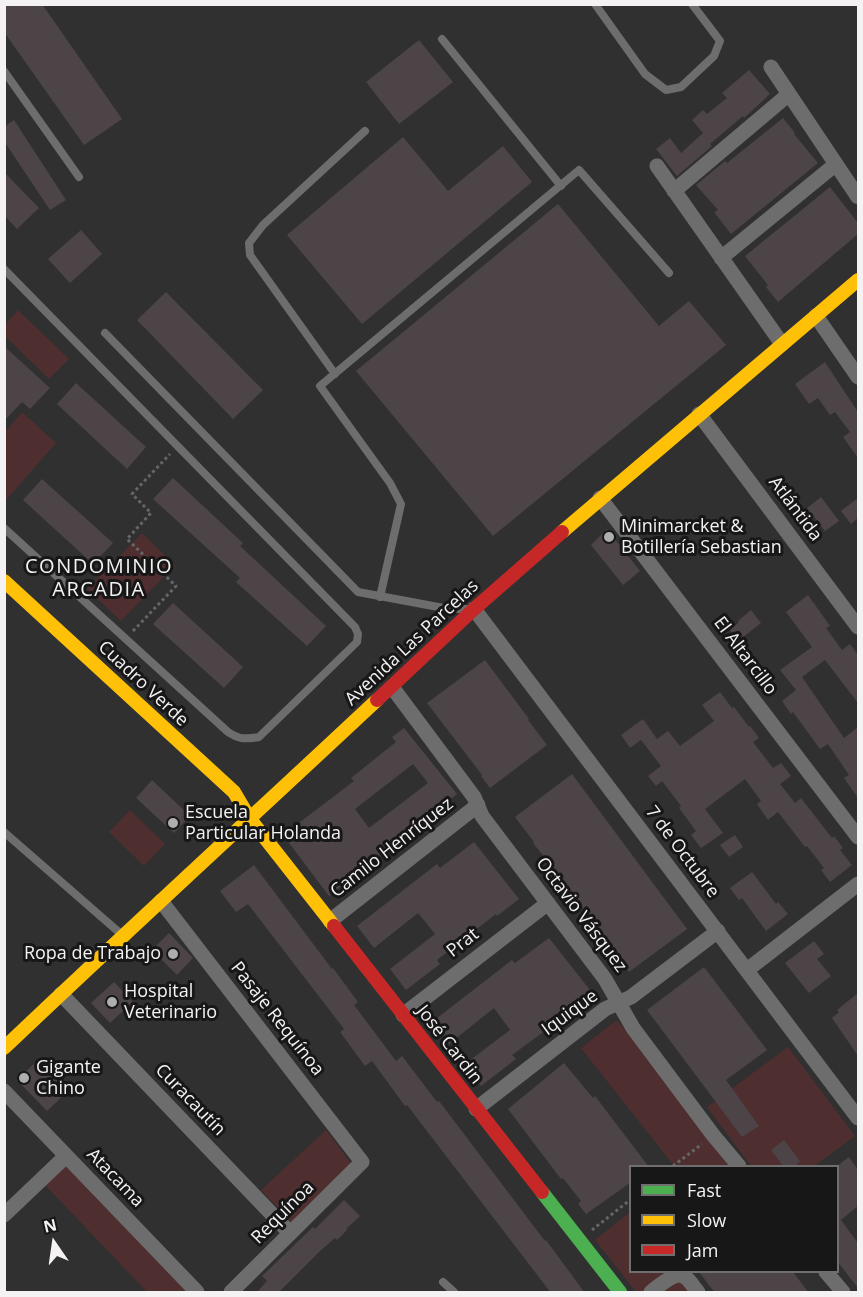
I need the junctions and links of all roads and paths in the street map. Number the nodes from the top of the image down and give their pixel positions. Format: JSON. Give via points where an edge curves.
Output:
{"nodes":[{"id":1,"x":595,"y":4,"type":"edge"},
{"id":2,"x":692,"y":4,"type":"edge"},
{"id":3,"x":442,"y":39,"type":"dead end"},
{"id":4,"x":771,"y":67,"type":"dead end"},
{"id":5,"x":4,"y":71,"type":"edge"},
{"id":6,"x":789,"y":94,"type":"junction"},
{"id":7,"x":365,"y":131,"type":"dead end"},
{"id":8,"x":836,"y":164,"type":"junction"},
{"id":9,"x":657,"y":165,"type":"dead end"},
{"id":10,"x":79,"y":177,"type":"dead end"},
{"id":11,"x":561,"y":186,"type":"junction"},
{"id":12,"x":674,"y":191,"type":"junction"},
{"id":13,"x":858,"y":197,"type":"edge"},
{"id":14,"x":721,"y":258,"type":"junction"},
{"id":15,"x":4,"y":269,"type":"edge"},
{"id":16,"x":669,"y":273,"type":"dead end"},
{"id":17,"x":858,"y":280,"type":"edge"},
{"id":18,"x":816,"y":316,"type":"junction"},
{"id":19,"x":105,"y":333,"type":"dead end"},
{"id":20,"x":782,"y":344,"type":"junction"},
{"id":21,"x":335,"y":374,"type":"junction"},
{"id":22,"x":858,"y":377,"type":"edge"},
{"id":23,"x":699,"y":414,"type":"junction"},
{"id":24,"x":178,"y":446,"type":"junction"},
{"id":25,"x":600,"y":498,"type":"junction"},
{"id":26,"x":4,"y":528,"type":"edge"},
{"id":27,"x":4,"y":581,"type":"edge"},
{"id":28,"x":380,"y":597,"type":"junction"},
{"id":29,"x":474,"y":609,"type":"junction"},
{"id":30,"x":858,"y":627,"type":"edge"},
{"id":31,"x":125,"y":638,"type":"junction"},
{"id":32,"x":392,"y":687,"type":"junction"},
{"id":33,"x":477,"y":805,"type":"junction"},
{"id":34,"x":250,"y":819,"type":"junction"},
{"id":35,"x":4,"y":832,"type":"edge"},
{"id":36,"x":858,"y":837,"type":"edge"},
{"id":37,"x":858,"y":884,"type":"edge"},
{"id":38,"x":161,"y":901,"type":"junction"},
{"id":39,"x":548,"y":903,"type":"junction"},
{"id":40,"x":330,"y":921,"type":"junction"},
{"id":41,"x":718,"y":931,"type":"junction"},
{"id":42,"x":123,"y":935,"type":"junction"},
{"id":43,"x":747,"y":970,"type":"junction"},
{"id":44,"x":61,"y":994,"type":"junction"},
{"id":45,"x":619,"y":1003,"type":"junction"},
{"id":46,"x":403,"y":1014,"type":"junction"},
{"id":47,"x":4,"y":1048,"type":"edge"},
{"id":48,"x":4,"y":1091,"type":"edge"},
{"id":49,"x":476,"y":1109,"type":"junction"},
{"id":50,"x":858,"y":1118,"type":"edge"},
{"id":51,"x":714,"y":1135,"type":"junction"},
{"id":52,"x":66,"y":1156,"type":"junction"},
{"id":53,"x":362,"y":1162,"type":"joint"},
{"id":54,"x":676,"y":1165,"type":"edge"},
{"id":55,"x":738,"y":1165,"type":"edge"},
{"id":56,"x":629,"y":1201,"type":"edge"},
{"id":57,"x":4,"y":1215,"type":"edge"},
{"id":58,"x":290,"y":1233,"type":"junction"},
{"id":59,"x":579,"y":1240,"type":"junction"},
{"id":60,"x":827,"y":1273,"type":"edge"},
{"id":61,"x":443,"y":1282,"type":"dead end"},
{"id":62,"x":197,"y":1293,"type":"edge"},
{"id":63,"x":231,"y":1293,"type":"edge"},
{"id":64,"x":454,"y":1293,"type":"edge"},
{"id":65,"x":620,"y":1293,"type":"edge"},
{"id":66,"x":651,"y":1293,"type":"edge"},
{"id":67,"x":698,"y":1293,"type":"edge"},
{"id":68,"x":843,"y":1293,"type":"edge"}],
"edges":[{"from":1,"to":2,"type":"lane","via":[[645,74],[666,90],[681,87],[714,56],[720,41]]},
{"from":3,"to":11,"type":"lane"},
{"from":4,"to":6,"type":"street"},
{"from":5,"to":10,"type":"lane"},
{"from":6,"to":8,"type":"street"},
{"from":6,"to":12,"type":"street"},
{"from":7,"to":21,"type":"lane","via":[[263,225],[249,243],[250,255]]},
{"from":8,"to":13,"type":"street"},
{"from":8,"to":14,"type":"street"},
{"from":9,"to":12,"type":"street"},
{"from":11,"to":16,"type":"lane","via":[[579,170]]},
{"from":11,"to":21,"type":"lane"},
{"from":12,"to":14,"type":"street"},
{"from":14,"to":20,"type":"street"},
{"from":15,"to":24,"type":"lane"},
{"from":17,"to":18,"type":"street","name":"Avenida Las Parcelas"},
{"from":18,"to":20,"type":"street","name":"Avenida Las Parcelas"},
{"from":18,"to":22,"type":"street"},
{"from":19,"to":28,"type":"lane","via":[[358,592]]},
{"from":20,"to":23,"type":"street","name":"Avenida Las Parcelas"},
{"from":21,"to":28,"type":"lane","via":[[320,386],[401,504]]},
{"from":23,"to":25,"type":"street","name":"Avenida Las Parcelas"},
{"from":23,"to":30,"type":"street","name":"Atlántida"},
{"from":24,"to":31,"type":"path","via":[[132,495],[152,513],[127,539],[176,586]]},
{"from":24,"to":31,"type":"lane","via":[[355,627],[357,642],[259,737],[248,739],[228,732]]},
{"from":25,"to":29,"type":"street","name":"Avenida Las Parcelas"},
{"from":25,"to":36,"type":"street","name":"El Altarcillo"},
{"from":26,"to":31,"type":"lane"},
{"from":27,"to":34,"type":"street","name":"Cuadro Verde","via":[[234,792]]},
{"from":28,"to":29,"type":"lane","via":[[449,609]]},
{"from":29,"to":32,"type":"street","name":"Avenida Las Parcelas"},
{"from":29,"to":41,"type":"street","name":"7 de Octubre"},
{"from":32,"to":33,"type":"street","name":"Octavio Vásquez"},
{"from":32,"to":34,"type":"street","name":"Avenida Las Parcelas"},
{"from":33,"to":39,"type":"street","name":"Octavio Vásquez"},
{"from":33,"to":40,"type":"street","name":"Camilo Henríquez"},
{"from":34,"to":38,"type":"street","name":"Avenida Las Parcelas"},
{"from":34,"to":40,"type":"street","name":"José Cardin"},
{"from":35,"to":42,"type":"lane"},
{"from":37,"to":43,"type":"street"},
{"from":38,"to":42,"type":"street","name":"Avenida Las Parcelas"},
{"from":38,"to":53,"type":"street","name":"Pasaje Requínoa"},
{"from":39,"to":45,"type":"street","name":"Octavio Vásquez"},
{"from":39,"to":46,"type":"street","name":"Prat"},
{"from":40,"to":46,"type":"street","name":"José Cardin"},
{"from":41,"to":43,"type":"street","name":"7 de Octubre"},
{"from":41,"to":45,"type":"street","name":"Iquique","via":[[631,998]]},
{"from":42,"to":44,"type":"street","name":"Avenida Las Parcelas"},
{"from":43,"to":50,"type":"street","name":"7 de Octubre"},
{"from":44,"to":47,"type":"street","name":"Avenida Las Parcelas"},
{"from":44,"to":58,"type":"street","name":"Curacautín"},
{"from":45,"to":49,"type":"street","name":"Iquique","via":[[605,1009]]},
{"from":45,"to":51,"type":"street","name":"Octavio Vásquez","via":[[633,1028]]},
{"from":46,"to":49,"type":"street","name":"José Cardin"},
{"from":48,"to":52,"type":"street","name":"Atacama"},
{"from":49,"to":59,"type":"street","name":"José Cardin"},
{"from":51,"to":54,"type":"path"},
{"from":51,"to":55,"type":"street","name":"Octavio Vásquez"},
{"from":52,"to":57,"type":"street"},
{"from":52,"to":62,"type":"street","name":"Atacama"},
{"from":53,"to":58,"type":"street","name":"Requínoa"},
{"from":56,"to":59,"type":"path"},
{"from":58,"to":63,"type":"street","name":"Requínoa"},
{"from":59,"to":65,"type":"street","name":"José Cardin"},
{"from":60,"to":68,"type":"street"},
{"from":61,"to":64,"type":"lane"},
{"from":66,"to":67,"type":"street","via":[[680,1275]]}]}
